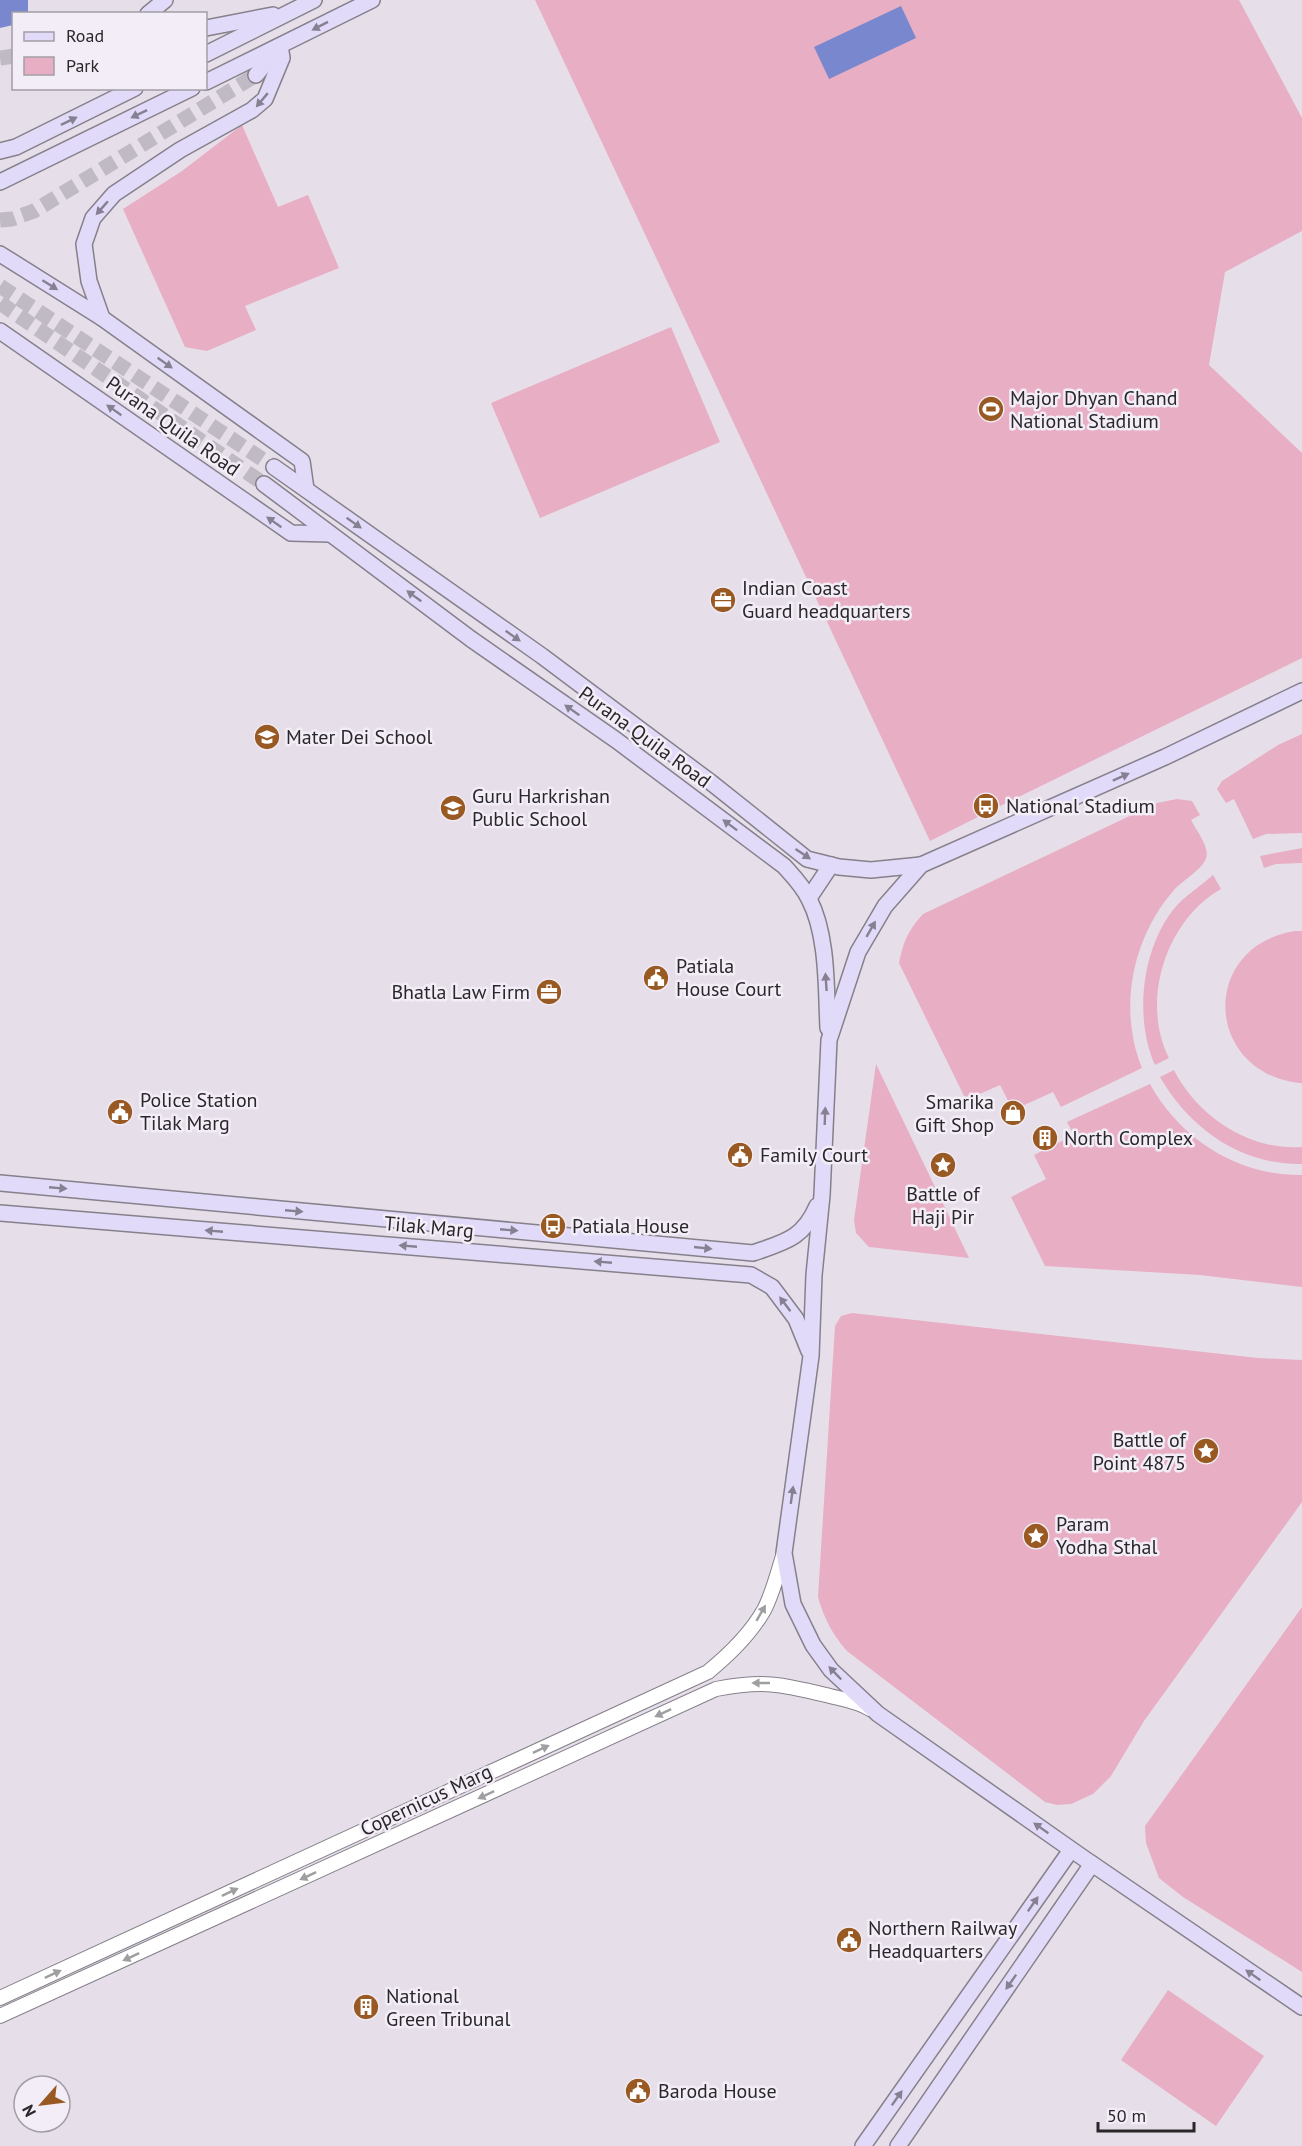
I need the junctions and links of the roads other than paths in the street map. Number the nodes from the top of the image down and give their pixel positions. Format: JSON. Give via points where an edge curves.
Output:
{"nodes":[{"id":1,"x":165,"y":0,"type":"edge"},
{"id":2,"x":314,"y":0,"type":"edge"},
{"id":3,"x":372,"y":0,"type":"edge"},
{"id":4,"x":292,"y":11,"type":"junction"},
{"id":5,"x":150,"y":12,"type":"edge"},
{"id":6,"x":207,"y":28,"type":"edge"},
{"id":7,"x":280,"y":46,"type":"junction"},
{"id":8,"x":207,"y":54,"type":"edge"},
{"id":9,"x":256,"y":75,"type":"tunnel mouth"},
{"id":10,"x":207,"y":82,"type":"edge"},
{"id":11,"x":131,"y":90,"type":"edge"},
{"id":12,"x":188,"y":90,"type":"edge"},
{"id":13,"x":0,"y":151,"type":"edge"},
{"id":14,"x":41,"y":161,"type":"junction"},
{"id":15,"x":0,"y":171,"type":"edge"},
{"id":16,"x":0,"y":182,"type":"edge"},
{"id":17,"x":0,"y":254,"type":"edge"},
{"id":18,"x":102,"y":318,"type":"junction"},
{"id":19,"x":0,"y":331,"type":"edge"},
{"id":20,"x":274,"y":467,"type":"tunnel mouth"},
{"id":21,"x":264,"y":484,"type":"tunnel mouth"},
{"id":22,"x":306,"y":489,"type":"junction"},
{"id":23,"x":329,"y":534,"type":"junction"},
{"id":24,"x":1302,"y":691,"type":"edge"},
{"id":25,"x":831,"y":865,"type":"junction"},
{"id":26,"x":921,"y":865,"type":"junction"},
{"id":27,"x":809,"y":898,"type":"junction"},
{"id":28,"x":829,"y":1040,"type":"junction"},
{"id":29,"x":0,"y":1183,"type":"edge"},
{"id":30,"x":822,"y":1195,"type":"junction"},
{"id":31,"x":0,"y":1213,"type":"edge"},
{"id":32,"x":811,"y":1356,"type":"junction"},
{"id":33,"x":784,"y":1553,"type":"junction"},
{"id":34,"x":708,"y":1672,"type":"junction"},
{"id":35,"x":716,"y":1689,"type":"junction"},
{"id":36,"x":878,"y":1714,"type":"junction"},
{"id":37,"x":1071,"y":1850,"type":"junction"},
{"id":38,"x":1092,"y":1864,"type":"junction"},
{"id":39,"x":0,"y":1998,"type":"edge"},
{"id":40,"x":1299,"y":2008,"type":"edge"},
{"id":41,"x":0,"y":2016,"type":"edge"},
{"id":42,"x":864,"y":2146,"type":"edge"},
{"id":43,"x":898,"y":2146,"type":"edge"}],
"edges":[{"from":1,"to":5,"type":"main road"},
{"from":2,"to":4,"type":"main road"},
{"from":3,"to":7,"type":"main road","one_way":true},
{"from":4,"to":6,"type":"main road"},
{"from":4,"to":8,"type":"main road"},
{"from":7,"to":9,"type":"main road"},
{"from":7,"to":10,"type":"main road"},
{"from":7,"to":18,"type":"main road","one_way":true,"via":[[282,58],[265,99],[114,194],[93,219],[84,244],[89,281]]},
{"from":13,"to":11,"type":"main road","one_way":true,"via":[[16,147]]},
{"from":12,"to":14,"type":"main road","one_way":true},
{"from":14,"to":15,"type":"main road"},
{"from":14,"to":16,"type":"main road"},
{"from":17,"to":18,"type":"main road","one_way":true},
{"from":18,"to":22,"type":"main road","one_way":true,"via":[[302,460]]},
{"from":23,"to":19,"type":"main road","name":"Purana Quila Road","one_way":true,"via":[[291,533]]},
{"from":20,"to":22,"type":"main road","name":"Purana Quila Road"},
{"from":21,"to":23,"type":"main road","name":"Purana Quila Road"},
{"from":22,"to":25,"type":"main road","name":"Purana Quila Road","one_way":true,"via":[[542,656],[807,859]]},
{"from":27,"to":23,"type":"main road","name":"Purana Quila Road","one_way":true,"via":[[784,866]]},
{"from":26,"to":24,"type":"main road","one_way":true,"via":[[1165,757]]},
{"from":25,"to":26,"type":"main road","name":"Purana Quila Road","via":[[872,870]]},
{"from":25,"to":27,"type":"main road"},
{"from":28,"to":26,"type":"main road","one_way":true,"via":[[858,952],[885,906]]},
{"from":28,"to":27,"type":"main road","name":"Purana Quila Road","one_way":true,"via":[[826,977],[816,916]]},
{"from":30,"to":28,"type":"main road","one_way":true},
{"from":29,"to":30,"type":"main road","name":"Tilak Marg","one_way":true,"via":[[753,1253],[792,1239],[810,1223]]},
{"from":30,"to":32,"type":"main road"},
{"from":32,"to":31,"type":"main road","name":"Tilak Marg","one_way":true,"via":[[796,1319],[772,1287],[751,1275]]},
{"from":33,"to":32,"type":"main road","one_way":true},
{"from":34,"to":33,"type":"street","name":"Copernicus Marg","one_way":true,"via":[[741,1642],[760,1616]]},
{"from":36,"to":33,"type":"main road","one_way":true,"via":[[831,1670],[813,1645],[793,1604]]},
{"from":34,"to":35,"type":"street"},
{"from":39,"to":34,"type":"street","name":"Copernicus Marg","one_way":true},
{"from":36,"to":35,"type":"street","name":"Copernicus Marg","one_way":true,"via":[[862,1704],[789,1686],[747,1683]]},
{"from":35,"to":41,"type":"street","name":"Copernicus Marg","one_way":true},
{"from":37,"to":36,"type":"main road","one_way":true},
{"from":37,"to":38,"type":"main road"},
{"from":42,"to":37,"type":"main road","one_way":true},
{"from":40,"to":38,"type":"main road","one_way":true},
{"from":38,"to":43,"type":"main road","one_way":true}]}
